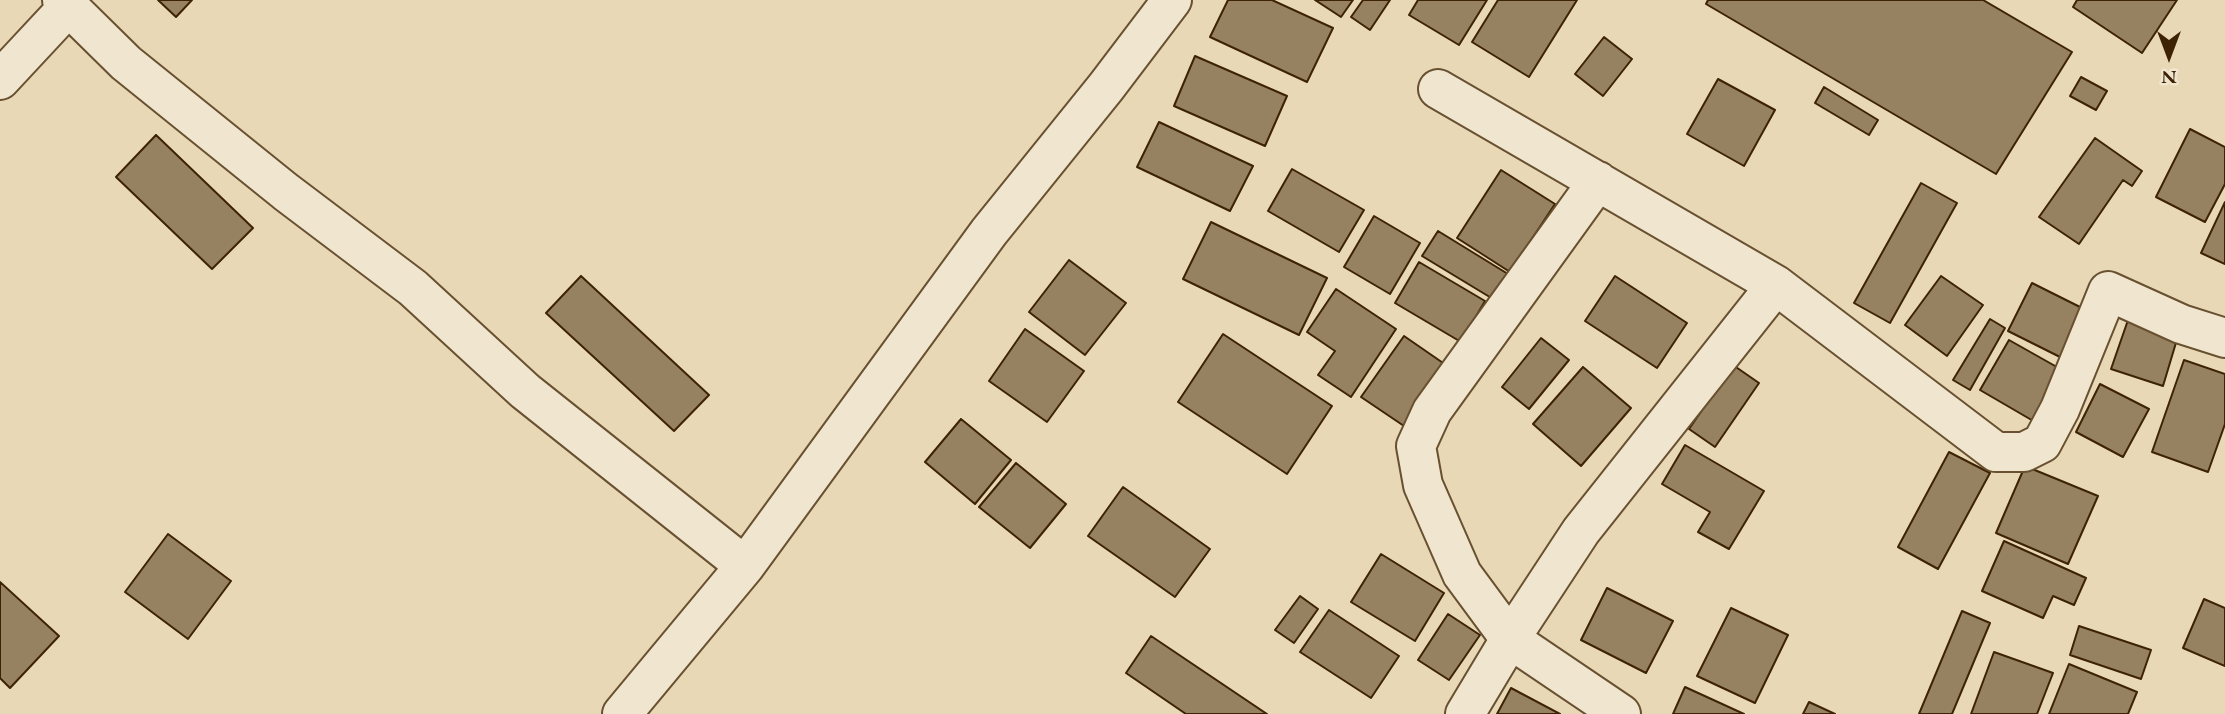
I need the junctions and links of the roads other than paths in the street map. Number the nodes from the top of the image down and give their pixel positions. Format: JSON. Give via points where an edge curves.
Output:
{"nodes":[{"id":1,"x":1172,"y":0,"type":"edge"},
{"id":2,"x":65,"y":4,"type":"edge"},
{"id":3,"x":0,"y":80,"type":"edge"},
{"id":4,"x":1438,"y":89,"type":"dead end"},
{"id":5,"x":1598,"y":181,"type":"junction"},
{"id":6,"x":1776,"y":285,"type":"junction"},
{"id":7,"x":2225,"y":338,"type":"edge"},
{"id":8,"x":745,"y":566,"type":"junction"},
{"id":9,"x":1510,"y":639,"type":"junction"},
{"id":10,"x":622,"y":714,"type":"edge"},
{"id":11,"x":1465,"y":714,"type":"edge"},
{"id":12,"x":1621,"y":714,"type":"edge"}],
"edges":[{"from":1,"to":8,"type":"street","via":[[989,232]]},
{"from":2,"to":3,"type":"street"},
{"from":2,"to":8,"type":"street","via":[[126,63],[413,288],[525,391]]},
{"from":4,"to":5,"type":"street"},
{"from":5,"to":6,"type":"street"},
{"from":5,"to":9,"type":"street","via":[[1432,411],[1416,446],[1423,485],[1462,574]]},
{"from":6,"to":7,"type":"street","via":[[1996,452],[2024,452],[2042,443],[2108,291]]},
{"from":6,"to":9,"type":"street","via":[[1581,531]]},
{"from":8,"to":10,"type":"street"},
{"from":9,"to":11,"type":"street"},
{"from":9,"to":12,"type":"street"}]}
